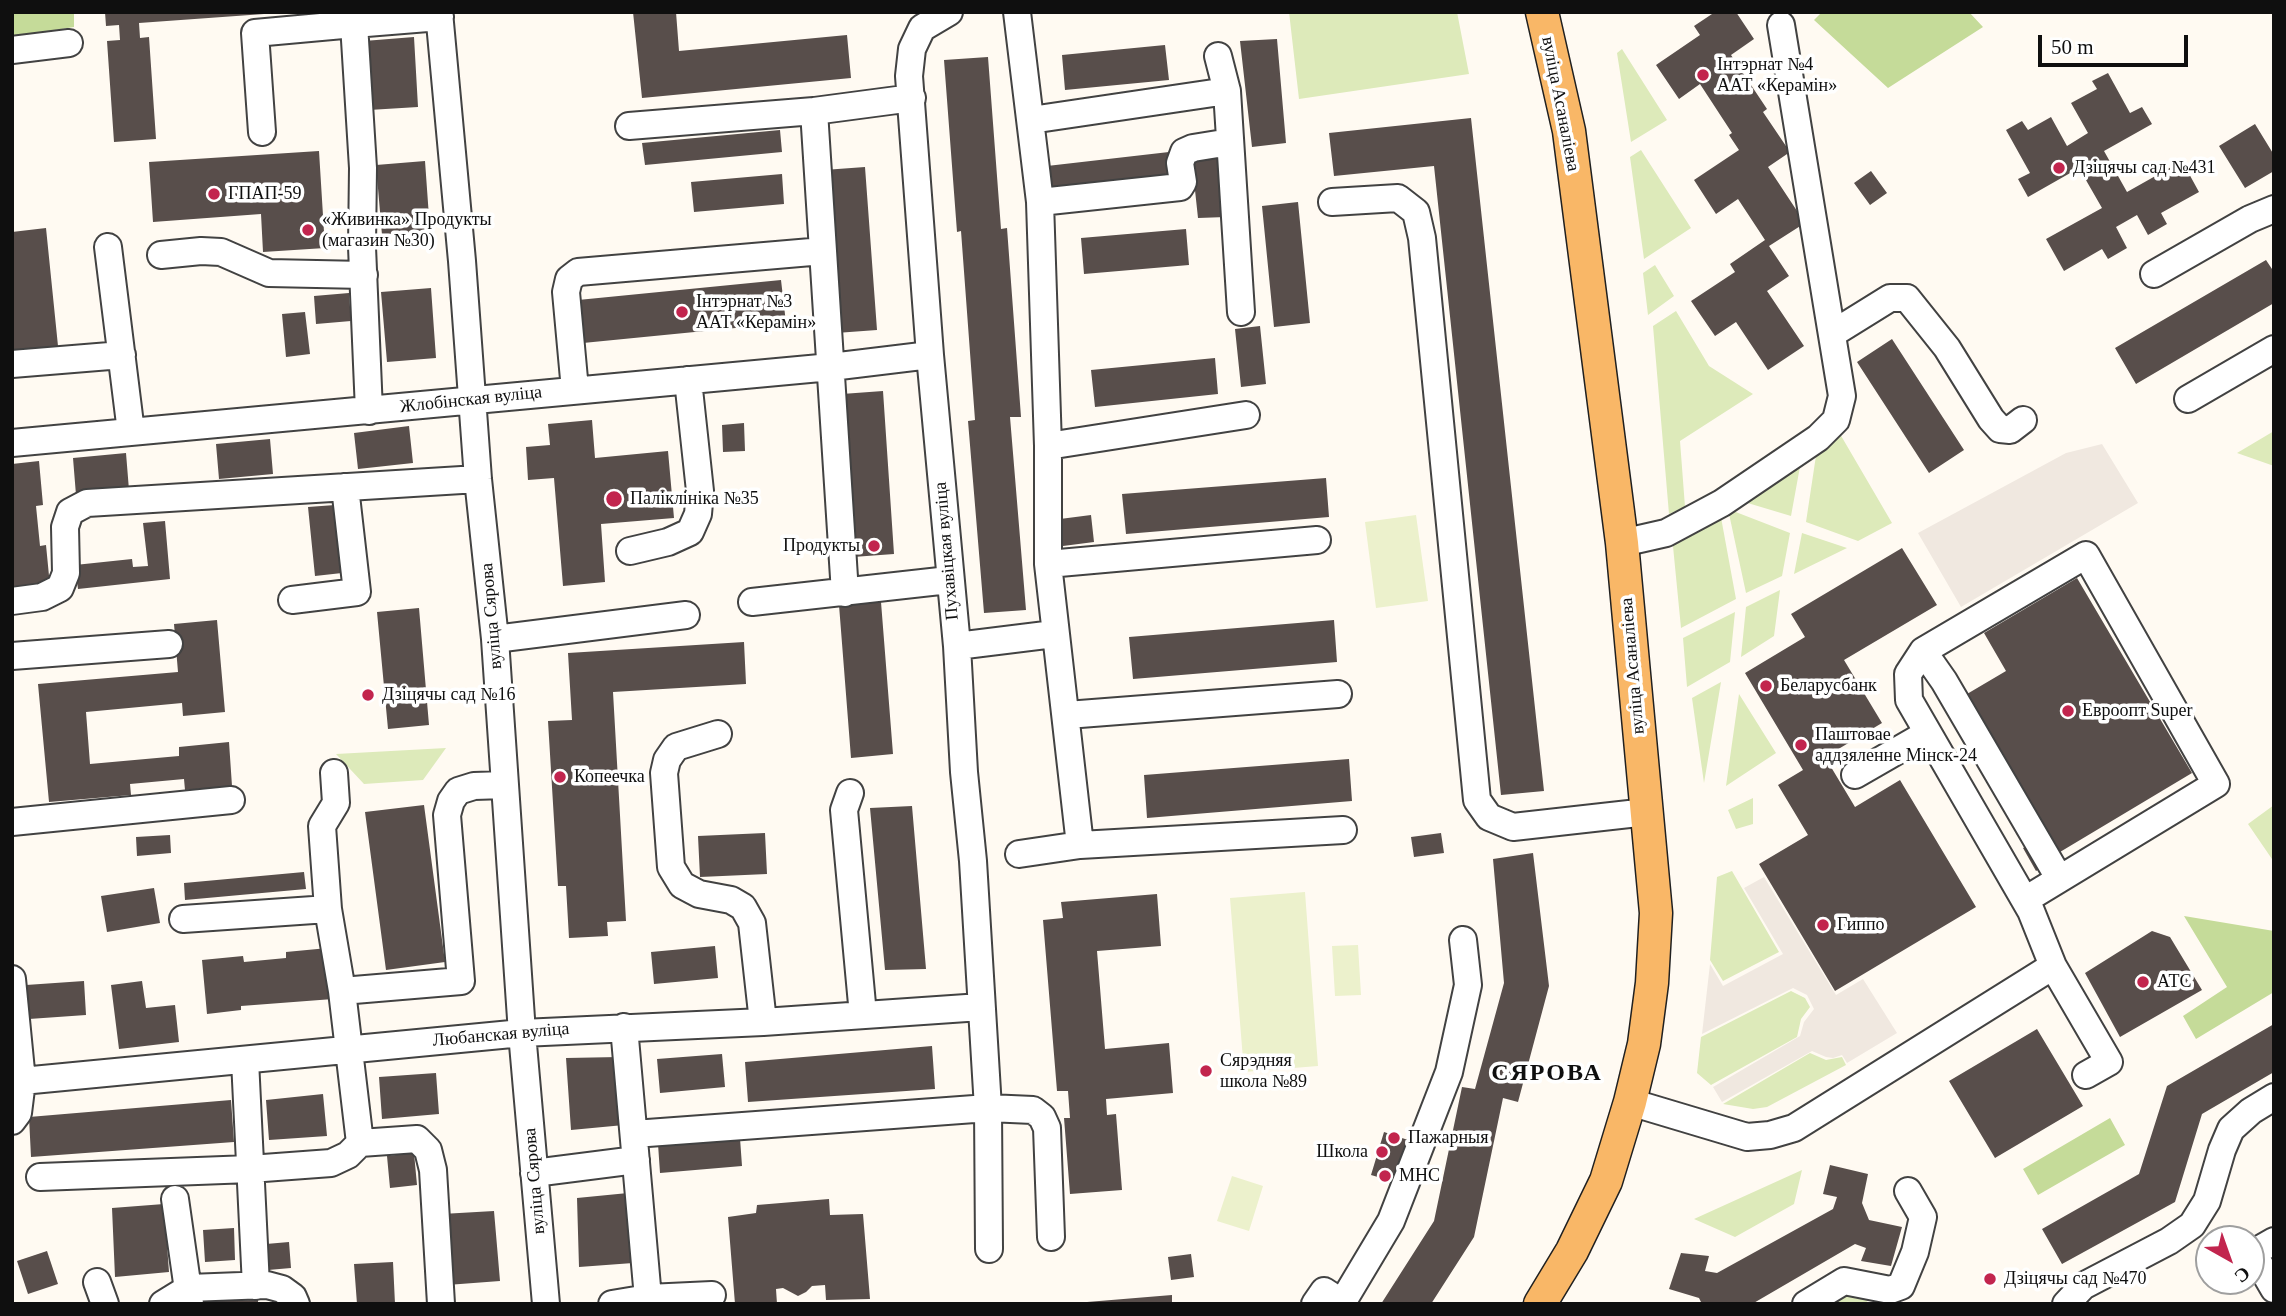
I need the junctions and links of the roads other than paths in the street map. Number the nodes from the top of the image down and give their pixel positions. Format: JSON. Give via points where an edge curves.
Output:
{"nodes":[{"id":1,"x":949,"y":12,"type":"edge"},
{"id":2,"x":1017,"y":12,"type":"edge"},
{"id":3,"x":1542,"y":12,"type":"edge"},
{"id":4,"x":440,"y":15,"type":"edge"},
{"id":5,"x":913,"y":20,"type":"edge"},
{"id":6,"x":354,"y":24,"type":"junction"},
{"id":7,"x":1781,"y":25,"type":"dead end"},
{"id":8,"x":69,"y":43,"type":"dead end"},
{"id":9,"x":12,"y":50,"type":"edge"},
{"id":10,"x":1218,"y":56,"type":"dead end"},
{"id":11,"x":1227,"y":91,"type":"junction"},
{"id":12,"x":912,"y":98,"type":"junction"},
{"id":13,"x":814,"y":111,"type":"junction"},
{"id":14,"x":1031,"y":120,"type":"junction"},
{"id":15,"x":629,"y":126,"type":"dead end"},
{"id":16,"x":262,"y":132,"type":"dead end"},
{"id":17,"x":1230,"y":142,"type":"junction"},
{"id":18,"x":1040,"y":202,"type":"junction"},
{"id":19,"x":1332,"y":202,"type":"dead end"},
{"id":20,"x":2274,"y":209,"type":"edge"},
{"id":21,"x":108,"y":247,"type":"dead end"},
{"id":22,"x":823,"y":251,"type":"junction"},
{"id":23,"x":161,"y":255,"type":"dead end"},
{"id":24,"x":2154,"y":274,"type":"dead end"},
{"id":25,"x":363,"y":275,"type":"junction"},
{"id":26,"x":1241,"y":312,"type":"dead end"},
{"id":27,"x":1832,"y":334,"type":"junction"},
{"id":28,"x":2274,"y":349,"type":"edge"},
{"id":29,"x":122,"y":355,"type":"junction"},
{"id":30,"x":929,"y":355,"type":"junction"},
{"id":31,"x":12,"y":364,"type":"edge"},
{"id":32,"x":831,"y":367,"type":"junction"},
{"id":33,"x":688,"y":380,"type":"junction"},
{"id":34,"x":575,"y":390,"type":"junction"},
{"id":35,"x":2188,"y":399,"type":"dead end"},
{"id":36,"x":471,"y":400,"type":"junction"},
{"id":37,"x":369,"y":411,"type":"junction"},
{"id":38,"x":1246,"y":415,"type":"dead end"},
{"id":39,"x":2023,"y":420,"type":"dead end"},
{"id":40,"x":131,"y":432,"type":"junction"},
{"id":41,"x":12,"y":443,"type":"edge"},
{"id":42,"x":1048,"y":446,"type":"junction"},
{"id":43,"x":478,"y":479,"type":"junction"},
{"id":44,"x":345,"y":487,"type":"junction"},
{"id":45,"x":1317,"y":540,"type":"dead end"},
{"id":46,"x":1622,"y":543,"type":"junction"},
{"id":47,"x":631,"y":551,"type":"dead end"},
{"id":48,"x":1048,"y":564,"type":"junction"},
{"id":49,"x":949,"y":580,"type":"junction"},
{"id":50,"x":845,"y":593,"type":"junction"},
{"id":51,"x":292,"y":600,"type":"dead end"},
{"id":52,"x":12,"y":601,"type":"edge"},
{"id":53,"x":752,"y":602,"type":"dead end"},
{"id":54,"x":686,"y":615,"type":"dead end"},
{"id":55,"x":1054,"y":634,"type":"junction"},
{"id":56,"x":495,"y":639,"type":"junction"},
{"id":57,"x":169,"y":643,"type":"dead end"},
{"id":58,"x":957,"y":646,"type":"junction"},
{"id":59,"x":1923,"y":652,"type":"junction"},
{"id":60,"x":12,"y":656,"type":"edge"},
{"id":61,"x":1338,"y":694,"type":"dead end"},
{"id":62,"x":1067,"y":715,"type":"junction"},
{"id":63,"x":1928,"y":733,"type":"junction"},
{"id":64,"x":718,"y":734,"type":"dead end"},
{"id":65,"x":334,"y":773,"type":"dead end"},
{"id":66,"x":1855,"y":775,"type":"dead end"},
{"id":67,"x":505,"y":785,"type":"junction"},
{"id":68,"x":850,"y":793,"type":"dead end"},
{"id":69,"x":232,"y":800,"type":"dead end"},
{"id":70,"x":1647,"y":812,"type":"junction"},
{"id":71,"x":12,"y":822,"type":"edge"},
{"id":72,"x":1343,"y":830,"type":"dead end"},
{"id":73,"x":1080,"y":845,"type":"junction"},
{"id":74,"x":1019,"y":854,"type":"dead end"},
{"id":75,"x":2059,"y":878,"type":"junction"},
{"id":76,"x":2025,"y":900,"type":"junction"},
{"id":77,"x":328,"y":909,"type":"junction"},
{"id":78,"x":183,"y":919,"type":"dead end"},
{"id":79,"x":1463,"y":940,"type":"dead end"},
{"id":80,"x":2053,"y":966,"type":"junction"},
{"id":81,"x":12,"y":979,"type":"edge"},
{"id":82,"x":342,"y":991,"type":"junction"},
{"id":83,"x":981,"y":1007,"type":"junction"},
{"id":84,"x":863,"y":1015,"type":"junction"},
{"id":85,"x":763,"y":1022,"type":"junction"},
{"id":86,"x":624,"y":1027,"type":"junction"},
{"id":87,"x":522,"y":1033,"type":"junction"},
{"id":88,"x":350,"y":1048,"type":"junction"},
{"id":89,"x":246,"y":1059,"type":"junction"},
{"id":90,"x":2086,"y":1075,"type":"dead end"},
{"id":91,"x":22,"y":1081,"type":"junction"},
{"id":92,"x":2274,"y":1097,"type":"edge"},
{"id":93,"x":1630,"y":1102,"type":"junction"},
{"id":94,"x":988,"y":1108,"type":"junction"},
{"id":95,"x":12,"y":1121,"type":"edge"},
{"id":96,"x":360,"y":1143,"type":"junction"},
{"id":97,"x":635,"y":1147,"type":"junction"},
{"id":98,"x":250,"y":1169,"type":"junction"},
{"id":99,"x":534,"y":1173,"type":"junction"},
{"id":100,"x":40,"y":1177,"type":"dead end"},
{"id":101,"x":1908,"y":1191,"type":"dead end"},
{"id":102,"x":175,"y":1199,"type":"dead end"},
{"id":103,"x":1051,"y":1237,"type":"dead end"},
{"id":104,"x":2274,"y":1241,"type":"edge"},
{"id":105,"x":989,"y":1249,"type":"dead end"},
{"id":106,"x":256,"y":1286,"type":"junction"},
{"id":107,"x":2274,"y":1289,"type":"edge"},
{"id":108,"x":712,"y":1295,"type":"dead end"},
{"id":109,"x":190,"y":1296,"type":"edge"},
{"id":110,"x":648,"y":1301,"type":"edge"},
{"id":111,"x":1343,"y":1303,"type":"edge"},
{"id":112,"x":163,"y":1304,"type":"edge"},
{"id":113,"x":296,"y":1304,"type":"edge"},
{"id":114,"x":441,"y":1304,"type":"edge"},
{"id":115,"x":546,"y":1304,"type":"edge"},
{"id":116,"x":612,"y":1304,"type":"edge"},
{"id":117,"x":1315,"y":1304,"type":"edge"},
{"id":118,"x":1540,"y":1304,"type":"edge"},
{"id":119,"x":1806,"y":1304,"type":"edge"},
{"id":120,"x":2066,"y":1304,"type":"edge"}],
"edges":[{"from":1,"to":5,"type":"street","name":"Пухавіцкая вуліца"},
{"from":2,"to":14,"type":"street"},
{"from":3,"to":46,"type":"main road","name":"вуліца Асаналіева","via":[[1569,131]]},
{"from":4,"to":6,"type":"street"},
{"from":4,"to":36,"type":"street","name":"вуліца Сярова"},
{"from":5,"to":12,"type":"street","name":"Пухавіцкая вуліца","via":[[908,76]]},
{"from":6,"to":16,"type":"street","via":[[256,33]]},
{"from":6,"to":25,"type":"street","via":[[363,168]]},
{"from":7,"to":27,"type":"street"},
{"from":8,"to":9,"type":"street"},
{"from":10,"to":11,"type":"street"},
{"from":11,"to":14,"type":"street"},
{"from":11,"to":17,"type":"street"},
{"from":12,"to":13,"type":"street"},
{"from":12,"to":30,"type":"street","name":"Пухавіцкая вуліца"},
{"from":13,"to":15,"type":"street"},
{"from":13,"to":22,"type":"street"},
{"from":14,"to":18,"type":"street"},
{"from":17,"to":18,"type":"street","via":[[1184,152],[1180,187]]},
{"from":17,"to":26,"type":"street"},
{"from":18,"to":42,"type":"street"},
{"from":19,"to":70,"type":"street","via":[[1398,198],[1416,212],[1477,800],[1489,817],[1513,827]]},
{"from":20,"to":24,"type":"street"},
{"from":21,"to":29,"type":"street"},
{"from":22,"to":32,"type":"street"},
{"from":22,"to":34,"type":"street","via":[[578,272],[569,279],[566,292]]},
{"from":23,"to":25,"type":"street","via":[[221,252],[269,273]]},
{"from":25,"to":37,"type":"street"},
{"from":27,"to":39,"type":"street","via":[[1890,298],[1908,298],[2000,429],[2010,430]]},
{"from":27,"to":46,"type":"street","via":[[1842,396],[1836,420],[1818,438],[1723,503],[1703,508],[1666,533]]},
{"from":28,"to":35,"type":"street"},
{"from":29,"to":31,"type":"street"},
{"from":29,"to":40,"type":"street"},
{"from":30,"to":32,"type":"street","name":"Жлобінская вуліца"},
{"from":30,"to":49,"type":"street","name":"Пухавіцкая вуліца"},
{"from":32,"to":33,"type":"street","name":"Жлобінская вуліца"},
{"from":32,"to":50,"type":"street"},
{"from":33,"to":34,"type":"street","name":"Жлобінская вуліца"},
{"from":33,"to":47,"type":"street","via":[[700,491],[698,514],[690,532]]},
{"from":34,"to":36,"type":"street","name":"Жлобінская вуліца"},
{"from":36,"to":37,"type":"street","name":"Жлобінская вуліца"},
{"from":36,"to":43,"type":"street","name":"вуліца Сярова"},
{"from":37,"to":40,"type":"street","name":"Жлобінская вуліца"},
{"from":38,"to":42,"type":"street"},
{"from":40,"to":41,"type":"street","name":"Жлобінская вуліца"},
{"from":42,"to":48,"type":"street"},
{"from":43,"to":44,"type":"street"},
{"from":43,"to":56,"type":"street","name":"вуліца Сярова"},
{"from":44,"to":51,"type":"street","via":[[357,593]]},
{"from":44,"to":52,"type":"street","via":[[88,503],[70,512],[65,527],[66,573],[60,588],[42,597]]},
{"from":45,"to":48,"type":"street"},
{"from":46,"to":70,"type":"main road","name":"вуліца Асаналіева"},
{"from":48,"to":55,"type":"street"},
{"from":49,"to":50,"type":"street"},
{"from":49,"to":58,"type":"street","name":"Пухавіцкая вуліца"},
{"from":50,"to":53,"type":"street"},
{"from":54,"to":56,"type":"street"},
{"from":55,"to":58,"type":"street"},
{"from":55,"to":62,"type":"street"},
{"from":56,"to":67,"type":"street","name":"вуліца Сярова"},
{"from":57,"to":60,"type":"street"},
{"from":58,"to":83,"type":"street","name":"Пухавіцкая вуліца"},
{"from":59,"to":63,"type":"street","via":[[1908,674],[1909,699]]},
{"from":59,"to":75,"type":"street"},
{"from":59,"to":75,"type":"street","via":[[2086,555],[2216,784]]},
{"from":61,"to":62,"type":"street"},
{"from":62,"to":73,"type":"street"},
{"from":63,"to":66,"type":"street"},
{"from":63,"to":76,"type":"street"},
{"from":64,"to":85,"type":"street","via":[[676,747],[667,760],[671,867],[682,885],[743,907],[752,923]]},
{"from":65,"to":77,"type":"street","via":[[336,803],[322,826]]},
{"from":67,"to":82,"type":"street","via":[[458,791],[447,815],[461,981]]},
{"from":67,"to":87,"type":"street","name":"вуліца Сярова"},
{"from":68,"to":84,"type":"street","via":[[844,810]]},
{"from":69,"to":71,"type":"street"},
{"from":70,"to":93,"type":"main road","name":"вуліца Асаналіева","via":[[1656,913],[1652,983]]},
{"from":72,"to":73,"type":"street"},
{"from":73,"to":74,"type":"street"},
{"from":75,"to":76,"type":"street"},
{"from":76,"to":80,"type":"street"},
{"from":77,"to":78,"type":"street"},
{"from":77,"to":82,"type":"street"},
{"from":79,"to":111,"type":"street","via":[[1468,985],[1450,1072],[1391,1221]]},
{"from":80,"to":90,"type":"street","via":[[2109,1062]]},
{"from":80,"to":93,"type":"street","via":[[1794,1128],[1747,1137]]},
{"from":81,"to":91,"type":"street"},
{"from":82,"to":88,"type":"street"},
{"from":83,"to":84,"type":"street","name":"Любанская вуліца"},
{"from":83,"to":94,"type":"street","name":"Пухавіцкая вуліца"},
{"from":84,"to":85,"type":"street","name":"Любанская вуліца"},
{"from":85,"to":86,"type":"street","name":"Любанская вуліца"},
{"from":86,"to":87,"type":"street","name":"Любанская вуліца"},
{"from":86,"to":97,"type":"street"},
{"from":87,"to":88,"type":"street","name":"Любанская вуліца"},
{"from":87,"to":99,"type":"street","name":"вуліца Сярова"},
{"from":88,"to":89,"type":"street","name":"Любанская вуліца"},
{"from":88,"to":96,"type":"street"},
{"from":89,"to":91,"type":"street","name":"Любанская вуліца"},
{"from":89,"to":98,"type":"street"},
{"from":91,"to":95,"type":"street","via":[[18,1113]]},
{"from":92,"to":120,"type":"street","via":[[2231,1129],[2207,1201],[2192,1225],[2083,1286]]},
{"from":93,"to":118,"type":"main road","name":"вуліца Асаналіева","via":[[1606,1181]]},
{"from":94,"to":97,"type":"street"},
{"from":94,"to":103,"type":"street","via":[[1033,1110],[1042,1117],[1047,1128]]},
{"from":94,"to":105,"type":"street","name":"Пухавіцкая вуліца"},
{"from":96,"to":98,"type":"street","via":[[331,1163]]},
{"from":96,"to":114,"type":"street","via":[[417,1139],[428,1150]]},
{"from":97,"to":99,"type":"street"},
{"from":97,"to":110,"type":"street"},
{"from":98,"to":100,"type":"street"},
{"from":98,"to":106,"type":"street"},
{"from":99,"to":115,"type":"street","name":"вуліца Сярова"},
{"from":101,"to":119,"type":"street","via":[[1923,1217],[1901,1286],[1890,1290],[1844,1281]]},
{"from":102,"to":109,"type":"street"},
{"from":104,"to":107,"type":"street","via":[[2253,1253]]},
{"from":106,"to":109,"type":"street"},
{"from":106,"to":113,"type":"street","via":[[282,1289]]},
{"from":108,"to":110,"type":"street"},
{"from":109,"to":112,"type":"street"},
{"from":110,"to":116,"type":"street"},
{"from":111,"to":117,"type":"street","via":[[1324,1291]]}]}
